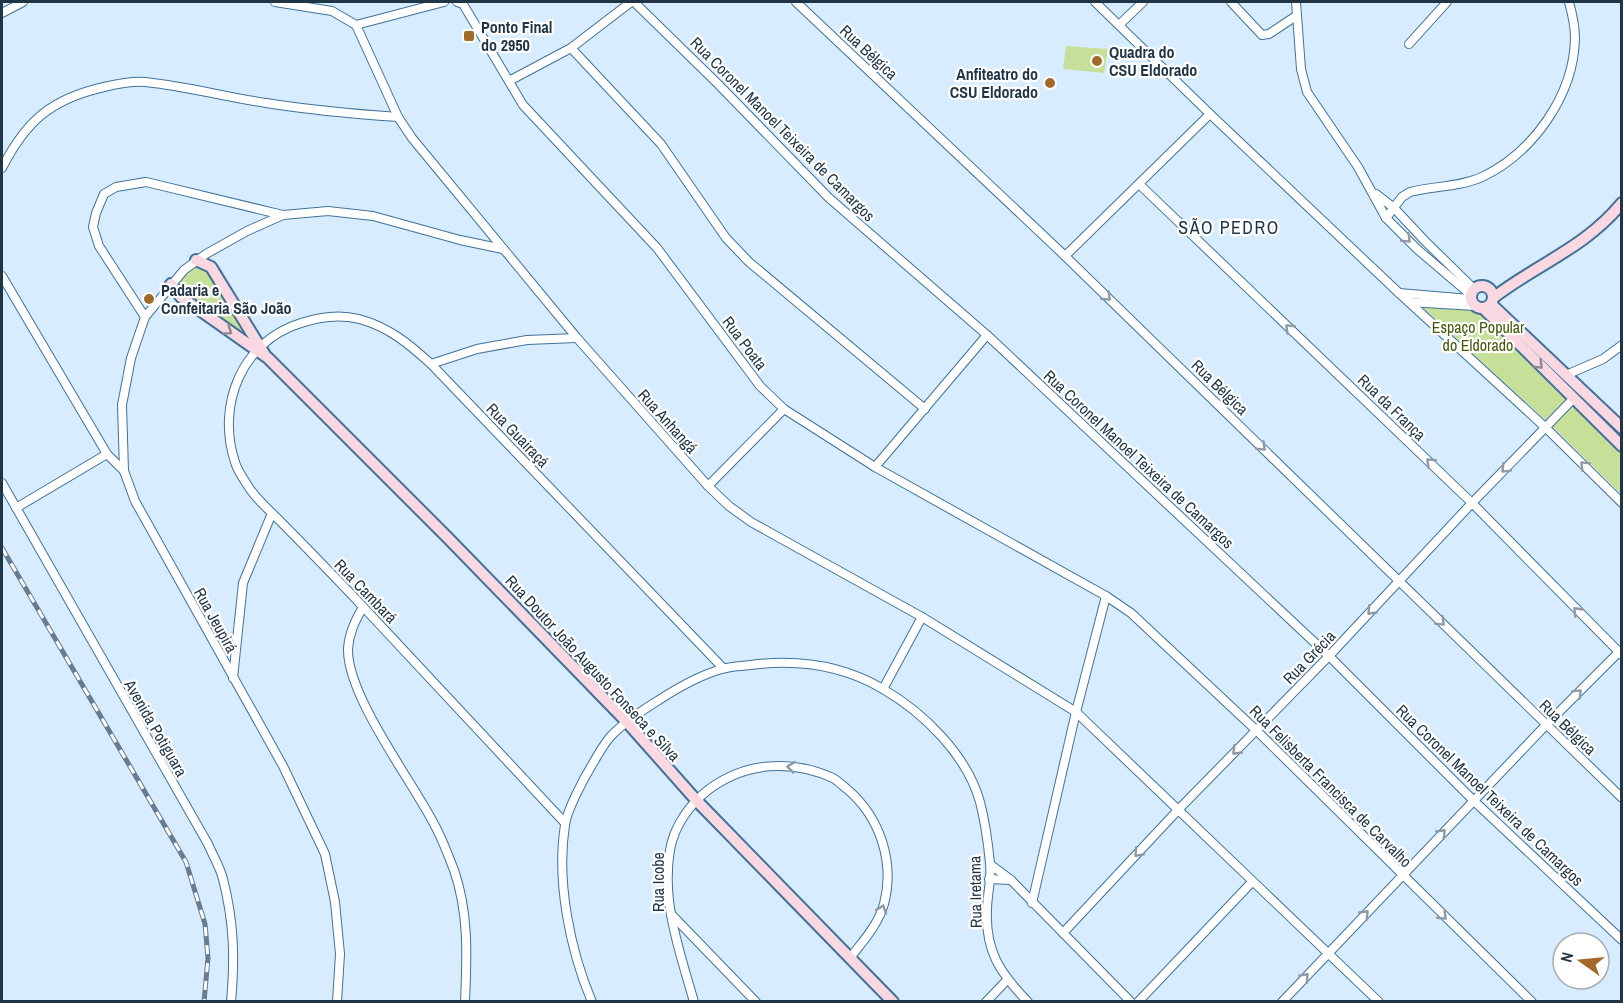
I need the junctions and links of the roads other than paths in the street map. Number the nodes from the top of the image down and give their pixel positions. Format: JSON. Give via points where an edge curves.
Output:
{"nodes":[{"id":1,"x":23,"y":2,"type":"edge"},
{"id":2,"x":275,"y":2,"type":"edge"},
{"id":3,"x":444,"y":2,"type":"edge"},
{"id":4,"x":457,"y":2,"type":"edge"},
{"id":5,"x":632,"y":2,"type":"edge"},
{"id":6,"x":796,"y":2,"type":"edge"},
{"id":7,"x":1095,"y":2,"type":"edge"},
{"id":8,"x":1143,"y":2,"type":"edge"},
{"id":9,"x":1231,"y":2,"type":"edge"},
{"id":10,"x":1296,"y":2,"type":"edge"},
{"id":11,"x":1447,"y":2,"type":"edge"},
{"id":12,"x":1569,"y":2,"type":"edge"},
{"id":13,"x":2,"y":13,"type":"edge"},
{"id":14,"x":1296,"y":16,"type":"junction"},
{"id":15,"x":356,"y":25,"type":"junction"},
{"id":16,"x":1119,"y":25,"type":"junction"},
{"id":17,"x":1409,"y":44,"type":"dead end"},
{"id":18,"x":571,"y":48,"type":"junction"},
{"id":19,"x":509,"y":81,"type":"junction"},
{"id":20,"x":1210,"y":114,"type":"junction"},
{"id":21,"x":398,"y":117,"type":"junction"},
{"id":22,"x":2,"y":168,"type":"edge"},
{"id":23,"x":1139,"y":184,"type":"junction"},
{"id":24,"x":1374,"y":192,"type":"junction"},
{"id":25,"x":1622,"y":203,"type":"edge"},
{"id":26,"x":1394,"y":208,"type":"junction"},
{"id":27,"x":283,"y":215,"type":"junction"},
{"id":28,"x":1386,"y":219,"type":"junction"},
{"id":29,"x":503,"y":249,"type":"junction"},
{"id":30,"x":1065,"y":256,"type":"junction"},
{"id":31,"x":196,"y":260,"type":"junction"},
{"id":32,"x":2,"y":276,"type":"edge"},
{"id":33,"x":171,"y":284,"type":"junction"},
{"id":34,"x":1399,"y":293,"type":"junction"},
{"id":35,"x":1480,"y":298,"type":"junction"},
{"id":36,"x":1409,"y":302,"type":"junction"},
{"id":37,"x":145,"y":316,"type":"junction"},
{"id":38,"x":987,"y":335,"type":"junction"},
{"id":39,"x":577,"y":338,"type":"junction"},
{"id":40,"x":1622,"y":345,"type":"edge"},
{"id":41,"x":258,"y":348,"type":"junction"},
{"id":42,"x":431,"y":364,"type":"junction"},
{"id":43,"x":1566,"y":375,"type":"junction"},
{"id":44,"x":1573,"y":399,"type":"junction"},
{"id":45,"x":784,"y":409,"type":"junction"},
{"id":46,"x":925,"y":409,"type":"junction"},
{"id":47,"x":1546,"y":428,"type":"junction"},
{"id":48,"x":1622,"y":428,"type":"edge"},
{"id":49,"x":1622,"y":446,"type":"edge"},
{"id":50,"x":107,"y":454,"type":"junction"},
{"id":51,"x":875,"y":466,"type":"junction"},
{"id":52,"x":124,"y":471,"type":"junction"},
{"id":53,"x":2,"y":483,"type":"edge"},
{"id":54,"x":708,"y":486,"type":"junction"},
{"id":55,"x":1472,"y":503,"type":"junction"},
{"id":56,"x":1622,"y":503,"type":"edge"},
{"id":57,"x":16,"y":508,"type":"junction"},
{"id":58,"x":272,"y":513,"type":"junction"},
{"id":59,"x":1400,"y":580,"type":"junction"},
{"id":60,"x":1106,"y":596,"type":"junction"},
{"id":61,"x":363,"y":607,"type":"junction"},
{"id":62,"x":922,"y":617,"type":"junction"},
{"id":63,"x":1620,"y":652,"type":"edge"},
{"id":64,"x":1329,"y":656,"type":"junction"},
{"id":65,"x":723,"y":668,"type":"junction"},
{"id":66,"x":233,"y":678,"type":"junction"},
{"id":67,"x":883,"y":689,"type":"junction"},
{"id":68,"x":1076,"y":712,"type":"junction"},
{"id":69,"x":626,"y":722,"type":"junction"},
{"id":70,"x":1546,"y":725,"type":"junction"},
{"id":71,"x":1256,"y":730,"type":"junction"},
{"id":72,"x":1622,"y":798,"type":"edge"},
{"id":73,"x":696,"y":800,"type":"junction"},
{"id":74,"x":1474,"y":801,"type":"junction"},
{"id":75,"x":1178,"y":810,"type":"junction"},
{"id":76,"x":565,"y":824,"type":"junction"},
{"id":77,"x":991,"y":865,"type":"junction"},
{"id":78,"x":1401,"y":875,"type":"junction"},
{"id":79,"x":989,"y":879,"type":"junction"},
{"id":80,"x":1011,"y":880,"type":"junction"},
{"id":81,"x":1252,"y":882,"type":"junction"},
{"id":82,"x":1032,"y":903,"type":"junction"},
{"id":83,"x":670,"y":913,"type":"junction"},
{"id":84,"x":1063,"y":933,"type":"junction"},
{"id":85,"x":1622,"y":940,"type":"edge"},
{"id":86,"x":1328,"y":953,"type":"junction"},
{"id":87,"x":850,"y":958,"type":"junction"},
{"id":88,"x":1007,"y":980,"type":"junction"},
{"id":89,"x":231,"y":1002,"type":"edge"},
{"id":90,"x":337,"y":1002,"type":"edge"},
{"id":91,"x":465,"y":1002,"type":"edge"},
{"id":92,"x":592,"y":1002,"type":"edge"},
{"id":93,"x":694,"y":1002,"type":"edge"},
{"id":94,"x":756,"y":1002,"type":"edge"},
{"id":95,"x":893,"y":1002,"type":"edge"},
{"id":96,"x":986,"y":1002,"type":"edge"},
{"id":97,"x":1028,"y":1002,"type":"edge"},
{"id":98,"x":1131,"y":1002,"type":"edge"},
{"id":99,"x":1138,"y":1002,"type":"edge"},
{"id":100,"x":1282,"y":1002,"type":"edge"},
{"id":101,"x":1379,"y":1002,"type":"edge"},
{"id":102,"x":1532,"y":1002,"type":"edge"}],
"edges":[{"from":1,"to":13,"type":"street"},
{"from":2,"to":15,"type":"street","via":[[332,10]]},
{"from":3,"to":15,"type":"street"},
{"from":4,"to":19,"type":"street","name":"Rua Poata","via":[[464,4]]},
{"from":5,"to":18,"type":"street"},
{"from":5,"to":38,"type":"street","name":"Rua Coronel Manoel Teixeira de Camargos","via":[[829,198]]},
{"from":6,"to":30,"type":"street","name":"Rua Bélgica"},
{"from":7,"to":16,"type":"street"},
{"from":8,"to":16,"type":"street"},
{"from":9,"to":14,"type":"street","via":[[1262,35]]},
{"from":10,"to":14,"type":"street"},
{"from":11,"to":17,"type":"street"},
{"from":12,"to":26,"type":"street","via":[[1575,38],[1570,66],[1562,94],[1546,122],[1505,163],[1480,178],[1410,192]]},
{"from":14,"to":24,"type":"street","via":[[1307,92]]},
{"from":15,"to":21,"type":"street","name":"Rua Anhangá"},
{"from":16,"to":20,"type":"street"},
{"from":18,"to":19,"type":"street"},
{"from":18,"to":46,"type":"street","via":[[661,144],[741,254]]},
{"from":19,"to":45,"type":"street","name":"Rua Poata","via":[[523,105],[657,248],[760,386]]},
{"from":20,"to":23,"type":"street"},
{"from":20,"to":34,"type":"street"},
{"from":21,"to":22,"type":"street","via":[[268,104],[143,82],[115,84],[57,103],[29,126]]},
{"from":21,"to":29,"type":"street","name":"Rua Anhangá"},
{"from":23,"to":30,"type":"street"},
{"from":55,"to":23,"type":"street","name":"Rua da França","one_way":true},
{"from":24,"to":26,"type":"street"},
{"from":24,"to":28,"type":"street"},
{"from":25,"to":35,"type":"street","via":[[1592,234],[1564,254]]},
{"from":26,"to":28,"type":"street"},
{"from":26,"to":35,"type":"street"},
{"from":27,"to":29,"type":"street","via":[[328,211],[373,216]]},
{"from":27,"to":31,"type":"street"},
{"from":27,"to":37,"type":"street","via":[[146,182],[116,187],[104,195],[93,227],[99,246]]},
{"from":28,"to":35,"type":"street","one_way":true,"via":[[1417,249]]},
{"from":29,"to":39,"type":"street","name":"Rua Anhangá"},
{"from":30,"to":59,"type":"street","name":"Rua Bélgica","one_way":true},
{"from":31,"to":33,"type":"street"},
{"from":31,"to":41,"type":"street","name":"Rua Doutor João Augusto Fonseca e Silva","via":[[211,267]]},
{"from":32,"to":50,"type":"street","name":"Rua Jeupirá"},
{"from":33,"to":37,"type":"street"},
{"from":33,"to":41,"type":"street","name":"Rua Doutor João Augusto Fonseca e Silva","one_way":true,"via":[[181,297]]},
{"from":34,"to":35,"type":"street"},
{"from":34,"to":36,"type":"street"},
{"from":35,"to":36,"type":"street"},
{"from":35,"to":43,"type":"street"},
{"from":35,"to":44,"type":"street","one_way":true},
{"from":36,"to":47,"type":"street"},
{"from":37,"to":52,"type":"street","via":[[131,358],[122,405]]},
{"from":38,"to":46,"type":"street"},
{"from":38,"to":64,"type":"street","name":"Rua Coronel Manoel Teixeira de Camargos"},
{"from":39,"to":42,"type":"street","via":[[527,340],[477,349]]},
{"from":39,"to":54,"type":"street","name":"Rua Anhangá"},
{"from":40,"to":43,"type":"street","via":[[1603,359]]},
{"from":41,"to":42,"type":"street","name":"Rua Guairaçá","via":[[297,324],[325,317],[347,317],[394,333]]},
{"from":41,"to":58,"type":"street","name":"Rua Cambará","via":[[232,390],[229,436],[235,463],[245,481]]},
{"from":41,"to":69,"type":"street","name":"Rua Doutor João Augusto Fonseca e Silva"},
{"from":42,"to":65,"type":"street","name":"Rua Guairaçá"},
{"from":43,"to":48,"type":"street"},
{"from":44,"to":47,"type":"street","name":"Rua Grécia"},
{"from":44,"to":49,"type":"street"},
{"from":45,"to":51,"type":"street","name":"Rua Poata"},
{"from":45,"to":54,"type":"street"},
{"from":46,"to":51,"type":"street"},
{"from":47,"to":55,"type":"street","name":"Rua Grécia","one_way":true},
{"from":56,"to":47,"type":"street","one_way":true},
{"from":50,"to":52,"type":"street","name":"Rua Jeupirá"},
{"from":50,"to":57,"type":"street"},
{"from":51,"to":60,"type":"street","name":"Rua Poata"},
{"from":52,"to":66,"type":"street","name":"Rua Jeupirá","via":[[135,501]]},
{"from":53,"to":57,"type":"street","name":"Avenida Potiguara"},
{"from":54,"to":62,"type":"street","name":"Rua Anhangá","via":[[751,522]]},
{"from":55,"to":59,"type":"street","name":"Rua Grécia"},
{"from":63,"to":55,"type":"street","name":"Rua da França","one_way":true},
{"from":57,"to":89,"type":"street","name":"Avenida Potiguara","via":[[208,844],[223,878],[235,963]]},
{"from":58,"to":61,"type":"street","name":"Rua Cambará"},
{"from":58,"to":66,"type":"street","via":[[243,583]]},
{"from":59,"to":64,"type":"street","name":"Rua Grécia","one_way":true},
{"from":59,"to":70,"type":"street","name":"Rua Bélgica","one_way":true},
{"from":60,"to":68,"type":"street"},
{"from":60,"to":71,"type":"street","name":"Rua Felisberta Francisca de Carvalho","via":[[1131,613]]},
{"from":61,"to":76,"type":"street","name":"Rua Cambará"},
{"from":61,"to":91,"type":"street","via":[[352,628],[348,650],[353,680],[435,825],[454,871],[465,919]]},
{"from":62,"to":67,"type":"street"},
{"from":62,"to":68,"type":"street","name":"Rua Anhangá"},
{"from":70,"to":63,"type":"street","one_way":true},
{"from":64,"to":71,"type":"street","name":"Rua Grécia"},
{"from":64,"to":74,"type":"street","name":"Rua Coronel Manoel Teixeira de Camargos"},
{"from":65,"to":67,"type":"street","name":"Rua Iretama","via":[[797,662],[834,669]]},
{"from":65,"to":69,"type":"street","name":"Rua Iretama","via":[[683,684]]},
{"from":66,"to":90,"type":"street","name":"Rua Jeupirá","via":[[284,766],[325,854],[340,954]]},
{"from":67,"to":77,"type":"street","name":"Rua Iretama","via":[[944,739],[966,769],[980,801]]},
{"from":68,"to":75,"type":"street","name":"Rua Anhangá"},
{"from":68,"to":82,"type":"street"},
{"from":69,"to":73,"type":"street","name":"Rua Doutor João Augusto Fonseca e Silva"},
{"from":69,"to":76,"type":"street","name":"Rua Iretama","via":[[595,759]]},
{"from":70,"to":72,"type":"street","name":"Rua Bélgica"},
{"from":70,"to":74,"type":"street"},
{"from":71,"to":75,"type":"street","name":"Rua Grécia","one_way":true},
{"from":71,"to":78,"type":"street","name":"Rua Felisberta Francisca de Carvalho"},
{"from":73,"to":83,"type":"street","name":"Rua Icobe","via":[[670,846]]},
{"from":73,"to":87,"type":"street","name":"Rua Doutor João Augusto Fonseca e Silva"},
{"from":87,"to":73,"type":"street","name":"Rua Icobe","one_way":true,"via":[[878,920],[888,878],[880,835],[856,798],[835,779],[806,769],[776,765],[734,774]]},
{"from":78,"to":74,"type":"street","one_way":true},
{"from":74,"to":85,"type":"street","name":"Rua Coronel Manoel Teixeira de Camargos"},
{"from":75,"to":81,"type":"street","name":"Rua Anhangá"},
{"from":75,"to":84,"type":"street","name":"Rua Grécia","one_way":true},
{"from":76,"to":92,"type":"street","via":[[566,912]]},
{"from":77,"to":79,"type":"street","name":"Rua Iretama"},
{"from":77,"to":80,"type":"street"},
{"from":86,"to":78,"type":"street","one_way":true},
{"from":78,"to":102,"type":"street","name":"Rua Felisberta Francisca de Carvalho","one_way":true},
{"from":79,"to":80,"type":"street"},
{"from":79,"to":88,"type":"street","name":"Rua Iretama","via":[[987,927],[998,966]]},
{"from":80,"to":82,"type":"street"},
{"from":81,"to":86,"type":"street","name":"Rua Anhangá"},
{"from":81,"to":99,"type":"street"},
{"from":82,"to":84,"type":"street"},
{"from":83,"to":93,"type":"street","name":"Rua Icobe"},
{"from":83,"to":94,"type":"street"},
{"from":84,"to":98,"type":"street"},
{"from":100,"to":86,"type":"street","one_way":true},
{"from":86,"to":101,"type":"street","name":"Rua Anhangá"},
{"from":87,"to":95,"type":"street","name":"Rua Doutor João Augusto Fonseca e Silva"},
{"from":88,"to":96,"type":"street"},
{"from":88,"to":97,"type":"street","name":"Rua Iretama"}]}
